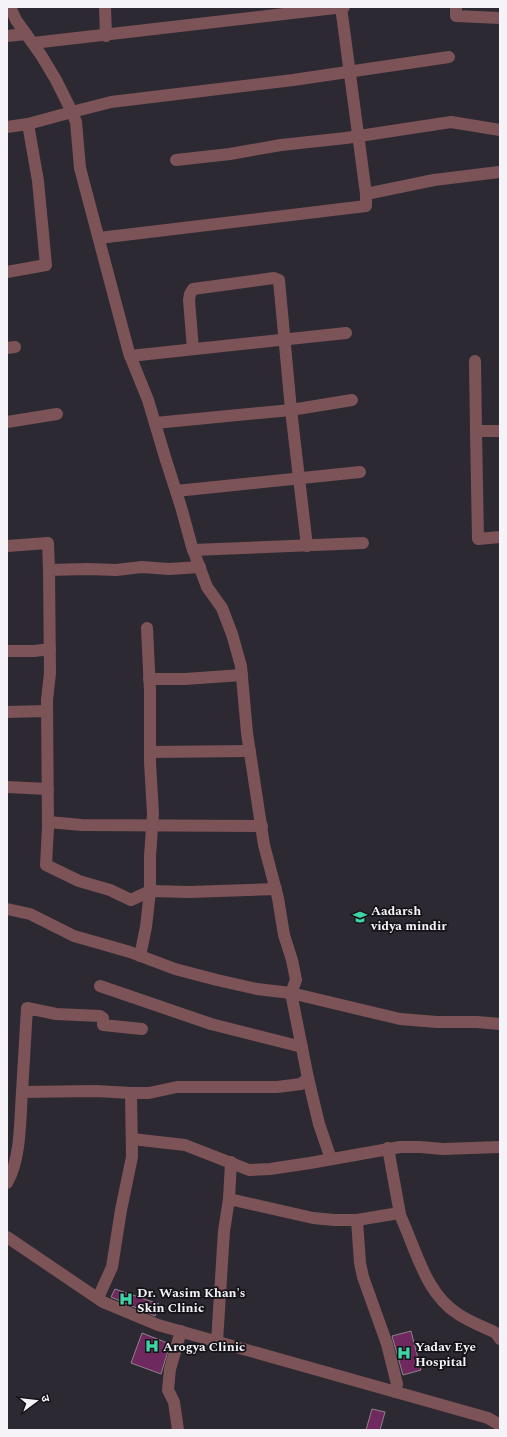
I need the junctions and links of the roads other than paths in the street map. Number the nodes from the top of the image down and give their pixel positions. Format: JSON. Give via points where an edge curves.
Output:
{"nodes":[{"id":1,"x":10,"y":7,"type":"edge"},
{"id":2,"x":105,"y":7,"type":"edge"},
{"id":3,"x":341,"y":7,"type":"edge"},
{"id":4,"x":344,"y":7,"type":"edge"},
{"id":5,"x":456,"y":7,"type":"edge"},
{"id":6,"x":500,"y":18,"type":"edge"},
{"id":7,"x":7,"y":36,"type":"edge"},
{"id":8,"x":106,"y":36,"type":"junction"},
{"id":9,"x":30,"y":39,"type":"junction"},
{"id":10,"x":449,"y":57,"type":"dead end"},
{"id":11,"x":350,"y":72,"type":"junction"},
{"id":12,"x":72,"y":112,"type":"junction"},
{"id":13,"x":28,"y":124,"type":"junction"},
{"id":14,"x":7,"y":128,"type":"edge"},
{"id":15,"x":500,"y":130,"type":"edge"},
{"id":16,"x":358,"y":136,"type":"junction"},
{"id":17,"x":176,"y":160,"type":"dead end"},
{"id":18,"x":499,"y":172,"type":"dead end"},
{"id":19,"x":366,"y":194,"type":"junction"},
{"id":20,"x":99,"y":238,"type":"junction"},
{"id":21,"x":7,"y":272,"type":"edge"},
{"id":22,"x":346,"y":333,"type":"dead end"},
{"id":23,"x":284,"y":339,"type":"junction"},
{"id":24,"x":193,"y":349,"type":"junction"},
{"id":25,"x":130,"y":356,"type":"junction"},
{"id":26,"x":475,"y":361,"type":"dead end"},
{"id":27,"x":352,"y":400,"type":"dead end"},
{"id":28,"x":291,"y":410,"type":"junction"},
{"id":29,"x":57,"y":414,"type":"dead end"},
{"id":30,"x":7,"y":422,"type":"edge"},
{"id":31,"x":155,"y":423,"type":"junction"},
{"id":32,"x":476,"y":431,"type":"junction"},
{"id":33,"x":500,"y":431,"type":"edge"},
{"id":34,"x":360,"y":472,"type":"dead end"},
{"id":35,"x":299,"y":479,"type":"junction"},
{"id":36,"x":176,"y":491,"type":"junction"},
{"id":37,"x":500,"y":537,"type":"edge"},
{"id":38,"x":363,"y":543,"type":"dead end"},
{"id":39,"x":7,"y":546,"type":"edge"},
{"id":40,"x":307,"y":546,"type":"junction"},
{"id":41,"x":193,"y":550,"type":"junction"},
{"id":42,"x":200,"y":567,"type":"junction"},
{"id":43,"x":49,"y":570,"type":"junction"},
{"id":44,"x":147,"y":628,"type":"dead end"},
{"id":45,"x":50,"y":649,"type":"junction"},
{"id":46,"x":7,"y":652,"type":"edge"},
{"id":47,"x":242,"y":676,"type":"junction"},
{"id":48,"x":149,"y":678,"type":"junction"},
{"id":49,"x":7,"y":712,"type":"edge"},
{"id":50,"x":47,"y":712,"type":"junction"},
{"id":51,"x":250,"y":751,"type":"junction"},
{"id":52,"x":150,"y":752,"type":"junction"},
{"id":53,"x":7,"y":787,"type":"edge"},
{"id":54,"x":48,"y":789,"type":"junction"},
{"id":55,"x":48,"y":822,"type":"junction"},
{"id":56,"x":153,"y":826,"type":"junction"},
{"id":57,"x":262,"y":826,"type":"junction"},
{"id":58,"x":276,"y":889,"type":"junction"},
{"id":59,"x":150,"y":891,"type":"junction"},
{"id":60,"x":7,"y":909,"type":"edge"},
{"id":61,"x":140,"y":956,"type":"junction"},
{"id":62,"x":100,"y":986,"type":"dead end"},
{"id":63,"x":291,"y":993,"type":"junction"},
{"id":64,"x":500,"y":1024,"type":"edge"},
{"id":65,"x":142,"y":1029,"type":"dead end"},
{"id":66,"x":302,"y":1047,"type":"junction"},
{"id":67,"x":308,"y":1078,"type":"junction"},
{"id":68,"x":22,"y":1092,"type":"junction"},
{"id":69,"x":131,"y":1093,"type":"junction"},
{"id":70,"x":132,"y":1139,"type":"junction"},
{"id":71,"x":500,"y":1147,"type":"edge"},
{"id":72,"x":388,"y":1148,"type":"junction"},
{"id":73,"x":331,"y":1159,"type":"junction"},
{"id":74,"x":232,"y":1162,"type":"junction"},
{"id":75,"x":7,"y":1183,"type":"edge"},
{"id":76,"x":229,"y":1199,"type":"junction"},
{"id":77,"x":400,"y":1214,"type":"junction"},
{"id":78,"x":357,"y":1220,"type":"junction"},
{"id":79,"x":7,"y":1237,"type":"edge"},
{"id":80,"x":98,"y":1298,"type":"junction"},
{"id":81,"x":181,"y":1331,"type":"junction"},
{"id":82,"x":500,"y":1339,"type":"edge"},
{"id":83,"x":217,"y":1342,"type":"junction"},
{"id":84,"x":395,"y":1392,"type":"junction"},
{"id":85,"x":500,"y":1425,"type":"edge"},
{"id":86,"x":178,"y":1430,"type":"edge"}],
"edges":[{"from":1,"to":9,"type":"street"},
{"from":2,"to":8,"type":"street"},
{"from":3,"to":4,"type":"street"},
{"from":3,"to":8,"type":"street"},
{"from":3,"to":11,"type":"street"},
{"from":5,"to":6,"type":"street","via":[[456,16]]},
{"from":7,"to":9,"type":"street"},
{"from":8,"to":9,"type":"street"},
{"from":9,"to":12,"type":"street","via":[[56,80]]},
{"from":10,"to":11,"type":"street"},
{"from":11,"to":12,"type":"street","via":[[111,102]]},
{"from":11,"to":16,"type":"street"},
{"from":12,"to":13,"type":"street"},
{"from":12,"to":20,"type":"street","via":[[76,122],[80,168]]},
{"from":13,"to":14,"type":"street"},
{"from":13,"to":21,"type":"street","via":[[38,181],[46,265]]},
{"from":15,"to":16,"type":"street","via":[[451,122]]},
{"from":16,"to":17,"type":"street"},
{"from":16,"to":19,"type":"street"},
{"from":18,"to":19,"type":"street","via":[[434,180]]},
{"from":19,"to":20,"type":"street","via":[[366,206]]},
{"from":20,"to":25,"type":"street"},
{"from":22,"to":23,"type":"street"},
{"from":23,"to":24,"type":"street"},
{"from":23,"to":24,"type":"street","via":[[280,283],[277,278],[271,278],[193,289],[189,300]]},
{"from":23,"to":28,"type":"street"},
{"from":24,"to":25,"type":"street"},
{"from":25,"to":31,"type":"street"},
{"from":26,"to":32,"type":"street"},
{"from":27,"to":28,"type":"street"},
{"from":28,"to":31,"type":"street"},
{"from":28,"to":35,"type":"street"},
{"from":29,"to":30,"type":"street"},
{"from":31,"to":36,"type":"street"},
{"from":32,"to":33,"type":"street"},
{"from":32,"to":37,"type":"street","via":[[478,539]]},
{"from":34,"to":35,"type":"street"},
{"from":35,"to":36,"type":"street"},
{"from":35,"to":40,"type":"street"},
{"from":36,"to":41,"type":"street"},
{"from":38,"to":40,"type":"street"},
{"from":39,"to":43,"type":"street","via":[[48,543]]},
{"from":40,"to":41,"type":"street"},
{"from":41,"to":42,"type":"street"},
{"from":42,"to":43,"type":"street"},
{"from":42,"to":47,"type":"street","via":[[207,587],[222,608],[234,641]]},
{"from":43,"to":45,"type":"street"},
{"from":44,"to":48,"type":"street"},
{"from":45,"to":46,"type":"street"},
{"from":45,"to":50,"type":"street"},
{"from":47,"to":48,"type":"street"},
{"from":47,"to":51,"type":"street"},
{"from":48,"to":52,"type":"street"},
{"from":49,"to":50,"type":"street"},
{"from":50,"to":54,"type":"street"},
{"from":51,"to":52,"type":"street"},
{"from":51,"to":57,"type":"street"},
{"from":52,"to":56,"type":"street"},
{"from":53,"to":54,"type":"street"},
{"from":54,"to":55,"type":"street"},
{"from":55,"to":56,"type":"street"},
{"from":55,"to":59,"type":"street","via":[[46,865],[79,881],[110,890],[131,900]]},
{"from":56,"to":57,"type":"street"},
{"from":56,"to":59,"type":"street"},
{"from":57,"to":58,"type":"street","via":[[264,845]]},
{"from":58,"to":59,"type":"street"},
{"from":58,"to":63,"type":"street","via":[[284,935],[296,980]]},
{"from":59,"to":61,"type":"street"},
{"from":60,"to":61,"type":"street","via":[[30,914],[74,936]]},
{"from":61,"to":63,"type":"street","via":[[217,980]]},
{"from":62,"to":66,"type":"street","via":[[211,1024]]},
{"from":63,"to":64,"type":"street","via":[[400,1019]]},
{"from":63,"to":66,"type":"street"},
{"from":65,"to":68,"type":"street","via":[[103,1025],[103,1018],[100,1016],[56,1014],[28,1008]]},
{"from":66,"to":67,"type":"street"},
{"from":67,"to":69,"type":"street","via":[[301,1084],[277,1087],[176,1087],[149,1093]]},
{"from":67,"to":73,"type":"street"},
{"from":68,"to":69,"type":"street"},
{"from":68,"to":75,"type":"street","via":[[13,1173]]},
{"from":69,"to":70,"type":"street"},
{"from":70,"to":74,"type":"street","via":[[186,1145]]},
{"from":70,"to":80,"type":"street","via":[[132,1157],[112,1266]]},
{"from":71,"to":72,"type":"street","via":[[443,1150],[420,1147]]},
{"from":72,"to":73,"type":"street"},
{"from":72,"to":77,"type":"street"},
{"from":73,"to":74,"type":"street","via":[[249,1170]]},
{"from":74,"to":76,"type":"street"},
{"from":76,"to":78,"type":"street","via":[[312,1218]]},
{"from":76,"to":83,"type":"street","via":[[224,1230]]},
{"from":77,"to":78,"type":"street"},
{"from":77,"to":82,"type":"street","via":[[431,1288],[457,1314],[496,1333]]},
{"from":78,"to":84,"type":"street","via":[[363,1277],[387,1344],[397,1384]]},
{"from":79,"to":80,"type":"street"},
{"from":80,"to":81,"type":"street","via":[[158,1325]]},
{"from":81,"to":83,"type":"street"},
{"from":81,"to":86,"type":"street","via":[[170,1369],[168,1390],[174,1402]]},
{"from":83,"to":84,"type":"street"},
{"from":84,"to":85,"type":"street","via":[[488,1418]]}]}
